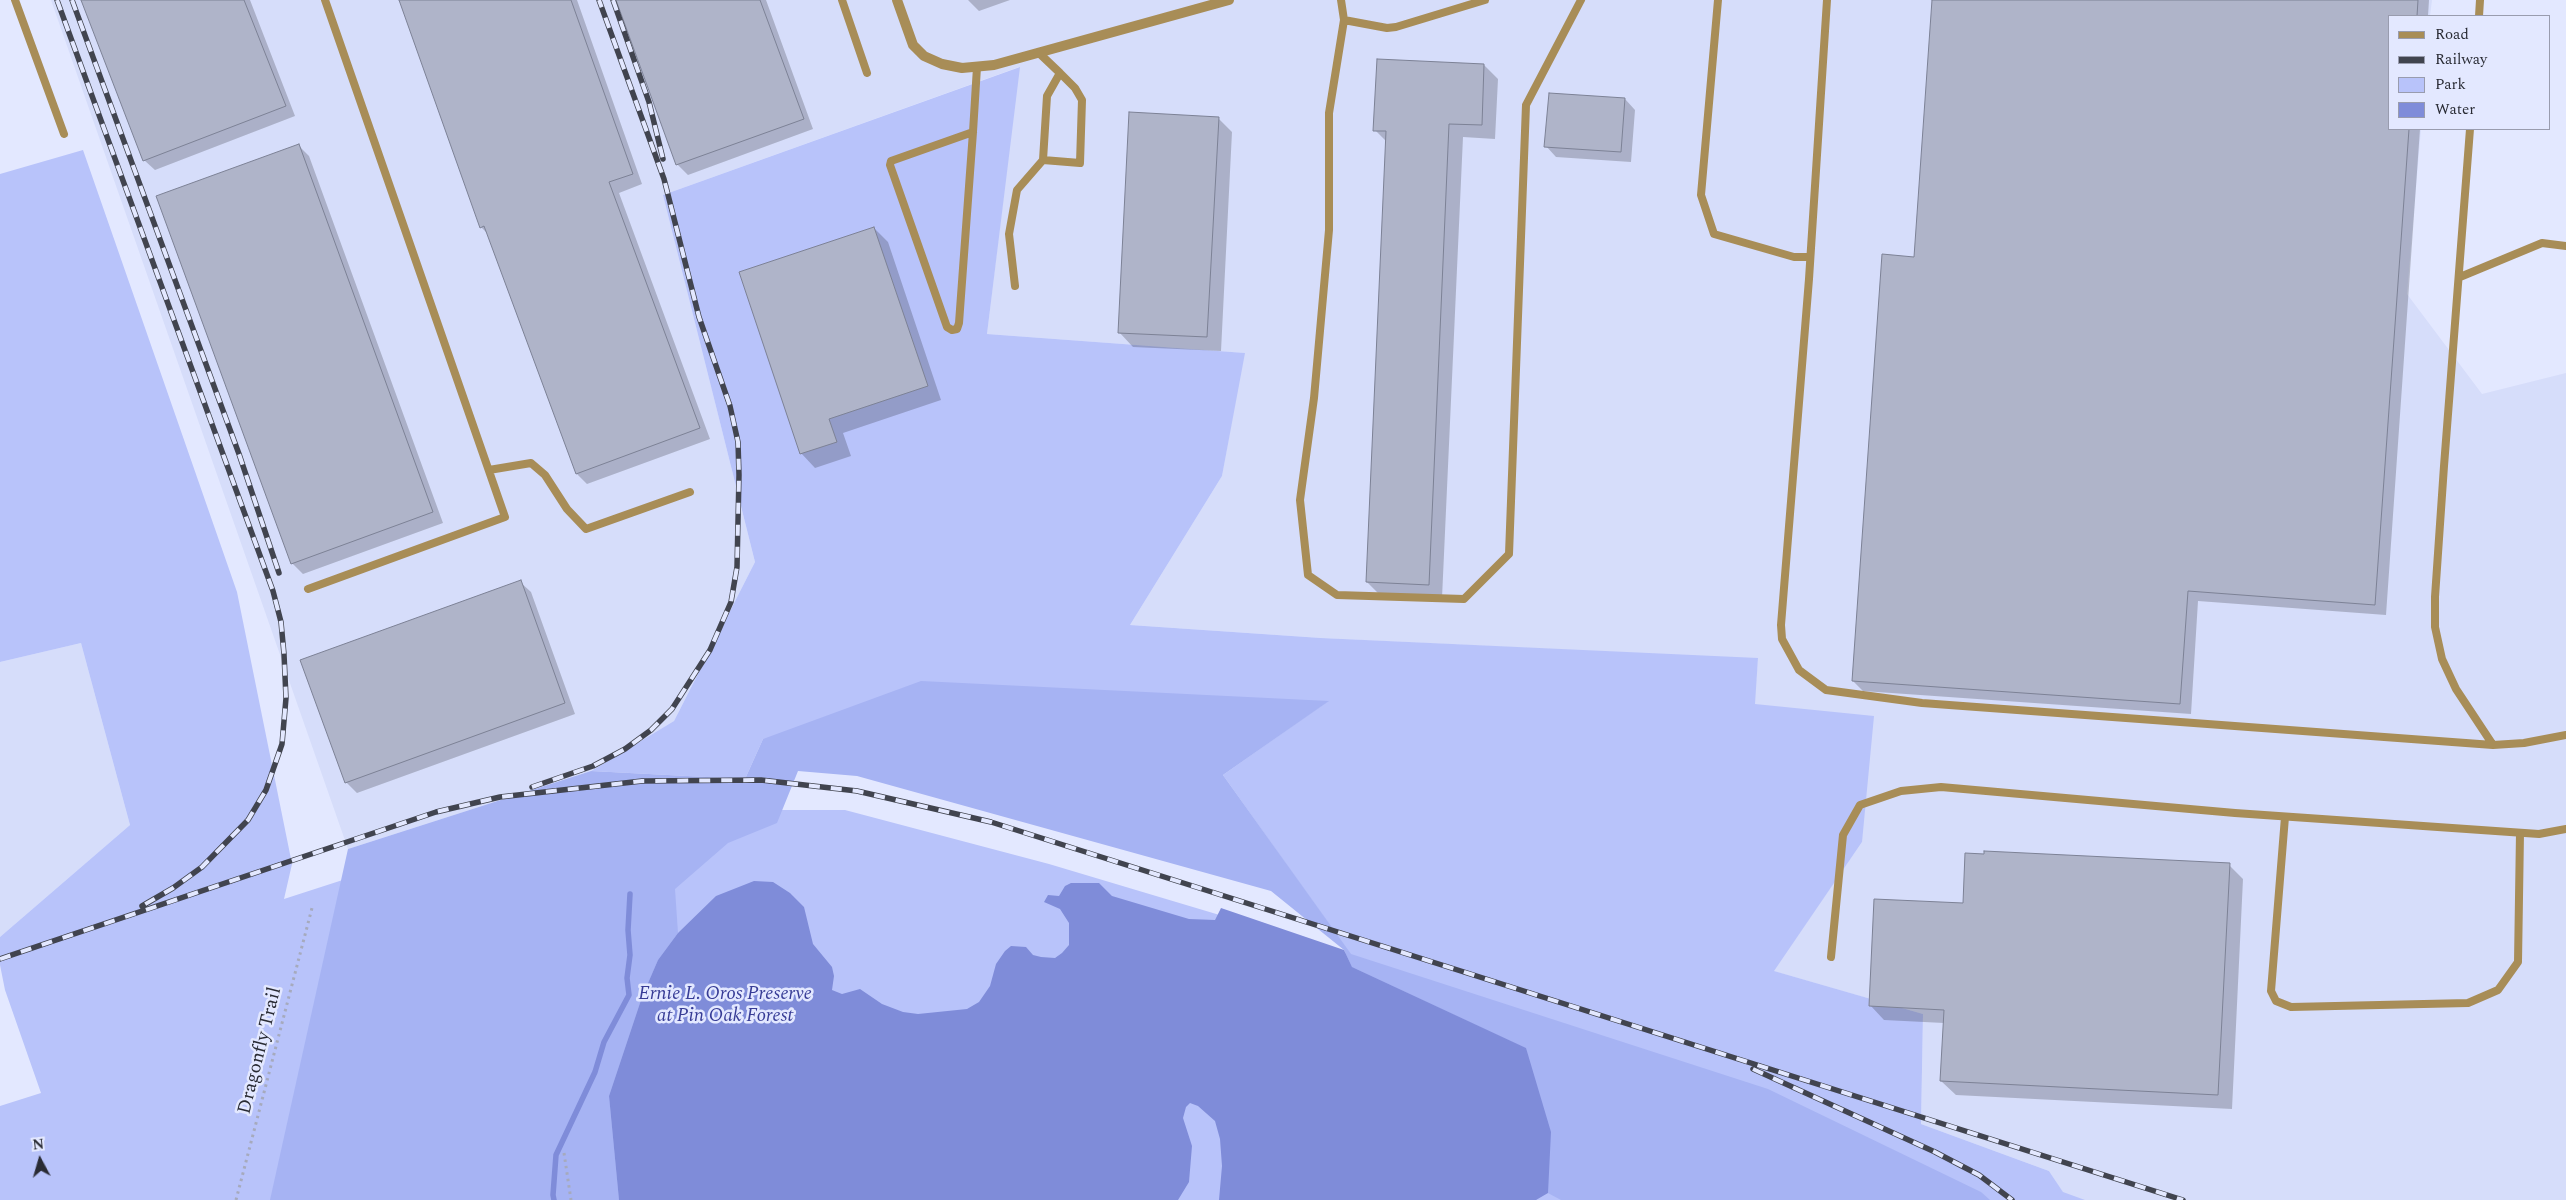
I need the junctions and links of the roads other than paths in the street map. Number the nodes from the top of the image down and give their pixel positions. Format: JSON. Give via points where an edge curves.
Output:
{"nodes":[{"id":1,"x":16,"y":0,"type":"edge"},
{"id":2,"x":325,"y":0,"type":"edge"},
{"id":3,"x":842,"y":0,"type":"edge"},
{"id":4,"x":897,"y":0,"type":"edge"},
{"id":5,"x":1229,"y":0,"type":"edge"},
{"id":6,"x":1341,"y":0,"type":"edge"},
{"id":7,"x":1485,"y":0,"type":"edge"},
{"id":8,"x":1581,"y":0,"type":"edge"},
{"id":9,"x":1718,"y":0,"type":"edge"},
{"id":10,"x":1827,"y":0,"type":"edge"},
{"id":11,"x":2480,"y":0,"type":"edge"},
{"id":12,"x":2479,"y":15,"type":"edge"},
{"id":13,"x":1344,"y":20,"type":"junction"},
{"id":14,"x":1039,"y":53,"type":"junction"},
{"id":15,"x":977,"y":67,"type":"junction"},
{"id":16,"x":867,"y":72,"type":"dead end"},
{"id":17,"x":1060,"y":73,"type":"junction"},
{"id":18,"x":2470,"y":130,"type":"edge"},
{"id":19,"x":973,"y":132,"type":"junction"},
{"id":20,"x":64,"y":134,"type":"dead end"},
{"id":21,"x":1043,"y":160,"type":"junction"},
{"id":22,"x":2566,"y":246,"type":"edge"},
{"id":23,"x":1810,"y":257,"type":"junction"},
{"id":24,"x":2460,"y":277,"type":"junction"},
{"id":25,"x":1015,"y":286,"type":"dead end"},
{"id":26,"x":489,"y":470,"type":"junction"},
{"id":27,"x":690,"y":492,"type":"dead end"},
{"id":28,"x":308,"y":589,"type":"dead end"},
{"id":29,"x":2566,"y":735,"type":"edge"},
{"id":30,"x":2493,"y":745,"type":"junction"},
{"id":31,"x":2285,"y":817,"type":"junction"},
{"id":32,"x":2566,"y":829,"type":"edge"},
{"id":33,"x":2520,"y":833,"type":"junction"},
{"id":34,"x":1831,"y":957,"type":"dead end"}],
"edges":[{"from":1,"to":20,"type":"lane"},
{"from":2,"to":26,"type":"lane"},
{"from":3,"to":16,"type":"lane"},
{"from":4,"to":15,"type":"street","via":[[913,45],[924,56],[942,64]]},
{"from":5,"to":14,"type":"street"},
{"from":6,"to":13,"type":"lane"},
{"from":7,"to":13,"type":"lane","via":[[1396,27]]},
{"from":8,"to":13,"type":"lane","via":[[1526,105],[1509,554],[1464,599],[1337,595],[1308,574],[1300,500],[1314,398],[1329,230],[1329,113]]},
{"from":9,"to":23,"type":"lane","via":[[1701,195],[1714,234],[1794,257]]},
{"from":10,"to":23,"type":"lane"},
{"from":11,"to":12,"type":"lane"},
{"from":14,"to":15,"type":"street"},
{"from":14,"to":17,"type":"lane"},
{"from":15,"to":19,"type":"lane"},
{"from":17,"to":21,"type":"lane","via":[[1046,96]]},
{"from":17,"to":21,"type":"lane","via":[[1082,100],[1080,163]]},
{"from":18,"to":24,"type":"lane"},
{"from":19,"to":19,"type":"lane","via":[[959,323],[957,329],[952,330],[890,165],[891,161]]},
{"from":21,"to":25,"type":"lane","via":[[1017,190],[1009,234]]},
{"from":22,"to":24,"type":"lane","via":[[2542,243]]},
{"from":23,"to":30,"type":"lane","via":[[1781,625],[1782,639],[1800,670],[1826,690],[1922,703]]},
{"from":24,"to":30,"type":"lane","via":[[2441,503],[2435,627],[2442,659],[2456,689]]},
{"from":26,"to":27,"type":"lane","via":[[530,463],[545,475],[567,510],[586,529]]},
{"from":26,"to":28,"type":"lane","via":[[505,517]]},
{"from":29,"to":30,"type":"lane"},
{"from":31,"to":33,"type":"lane"},
{"from":31,"to":33,"type":"lane","via":[[2271,991],[2276,1001],[2291,1007],[2468,1003],[2498,990],[2518,962]]},
{"from":31,"to":34,"type":"lane","via":[[1941,787],[1901,791],[1860,805],[1843,835]]},
{"from":32,"to":33,"type":"lane","via":[[2539,834]]}]}
